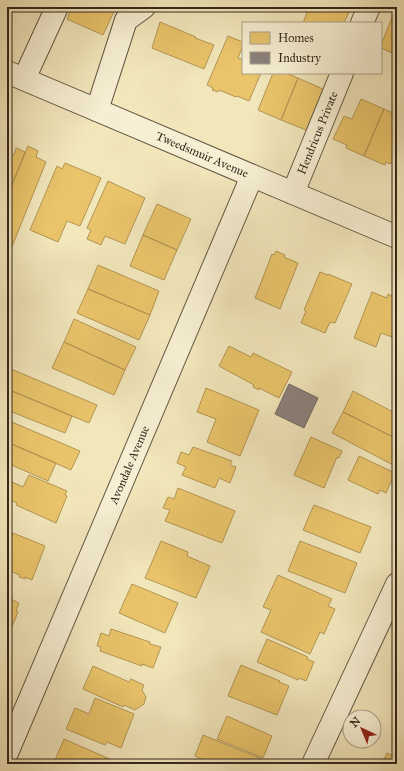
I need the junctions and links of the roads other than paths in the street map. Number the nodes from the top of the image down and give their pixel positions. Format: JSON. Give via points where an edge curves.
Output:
{"nodes":[{"id":1,"x":57,"y":7,"type":"edge"},
{"id":2,"x":144,"y":7,"type":"edge"},
{"id":3,"x":369,"y":7,"type":"edge"},
{"id":4,"x":362,"y":22,"type":"edge"},
{"id":5,"x":342,"y":74,"type":"edge"},
{"id":6,"x":16,"y":75,"type":"edge"},
{"id":7,"x":98,"y":110,"type":"junction"},
{"id":8,"x":252,"y":176,"type":"junction"},
{"id":9,"x":293,"y":193,"type":"junction"},
{"id":10,"x":397,"y":237,"type":"edge"},
{"id":11,"x":397,"y":584,"type":"edge"},
{"id":12,"x":7,"y":753,"type":"edge"},
{"id":13,"x":313,"y":764,"type":"edge"}],
"edges":[{"from":1,"to":6,"type":"street"},
{"from":2,"to":7,"type":"street","via":[[126,20]]},
{"from":3,"to":4,"type":"street"},
{"from":5,"to":9,"type":"street","name":"Hendricus Private"},
{"from":6,"to":7,"type":"street","name":"Tweedsmuir Avenue"},
{"from":7,"to":8,"type":"street","name":"Tweedsmuir Avenue"},
{"from":8,"to":9,"type":"street","name":"Tweedsmuir Avenue"},
{"from":8,"to":12,"type":"street","name":"Avondale Avenue"},
{"from":9,"to":10,"type":"street","name":"Tweedsmuir Avenue"},
{"from":11,"to":13,"type":"street"}]}
